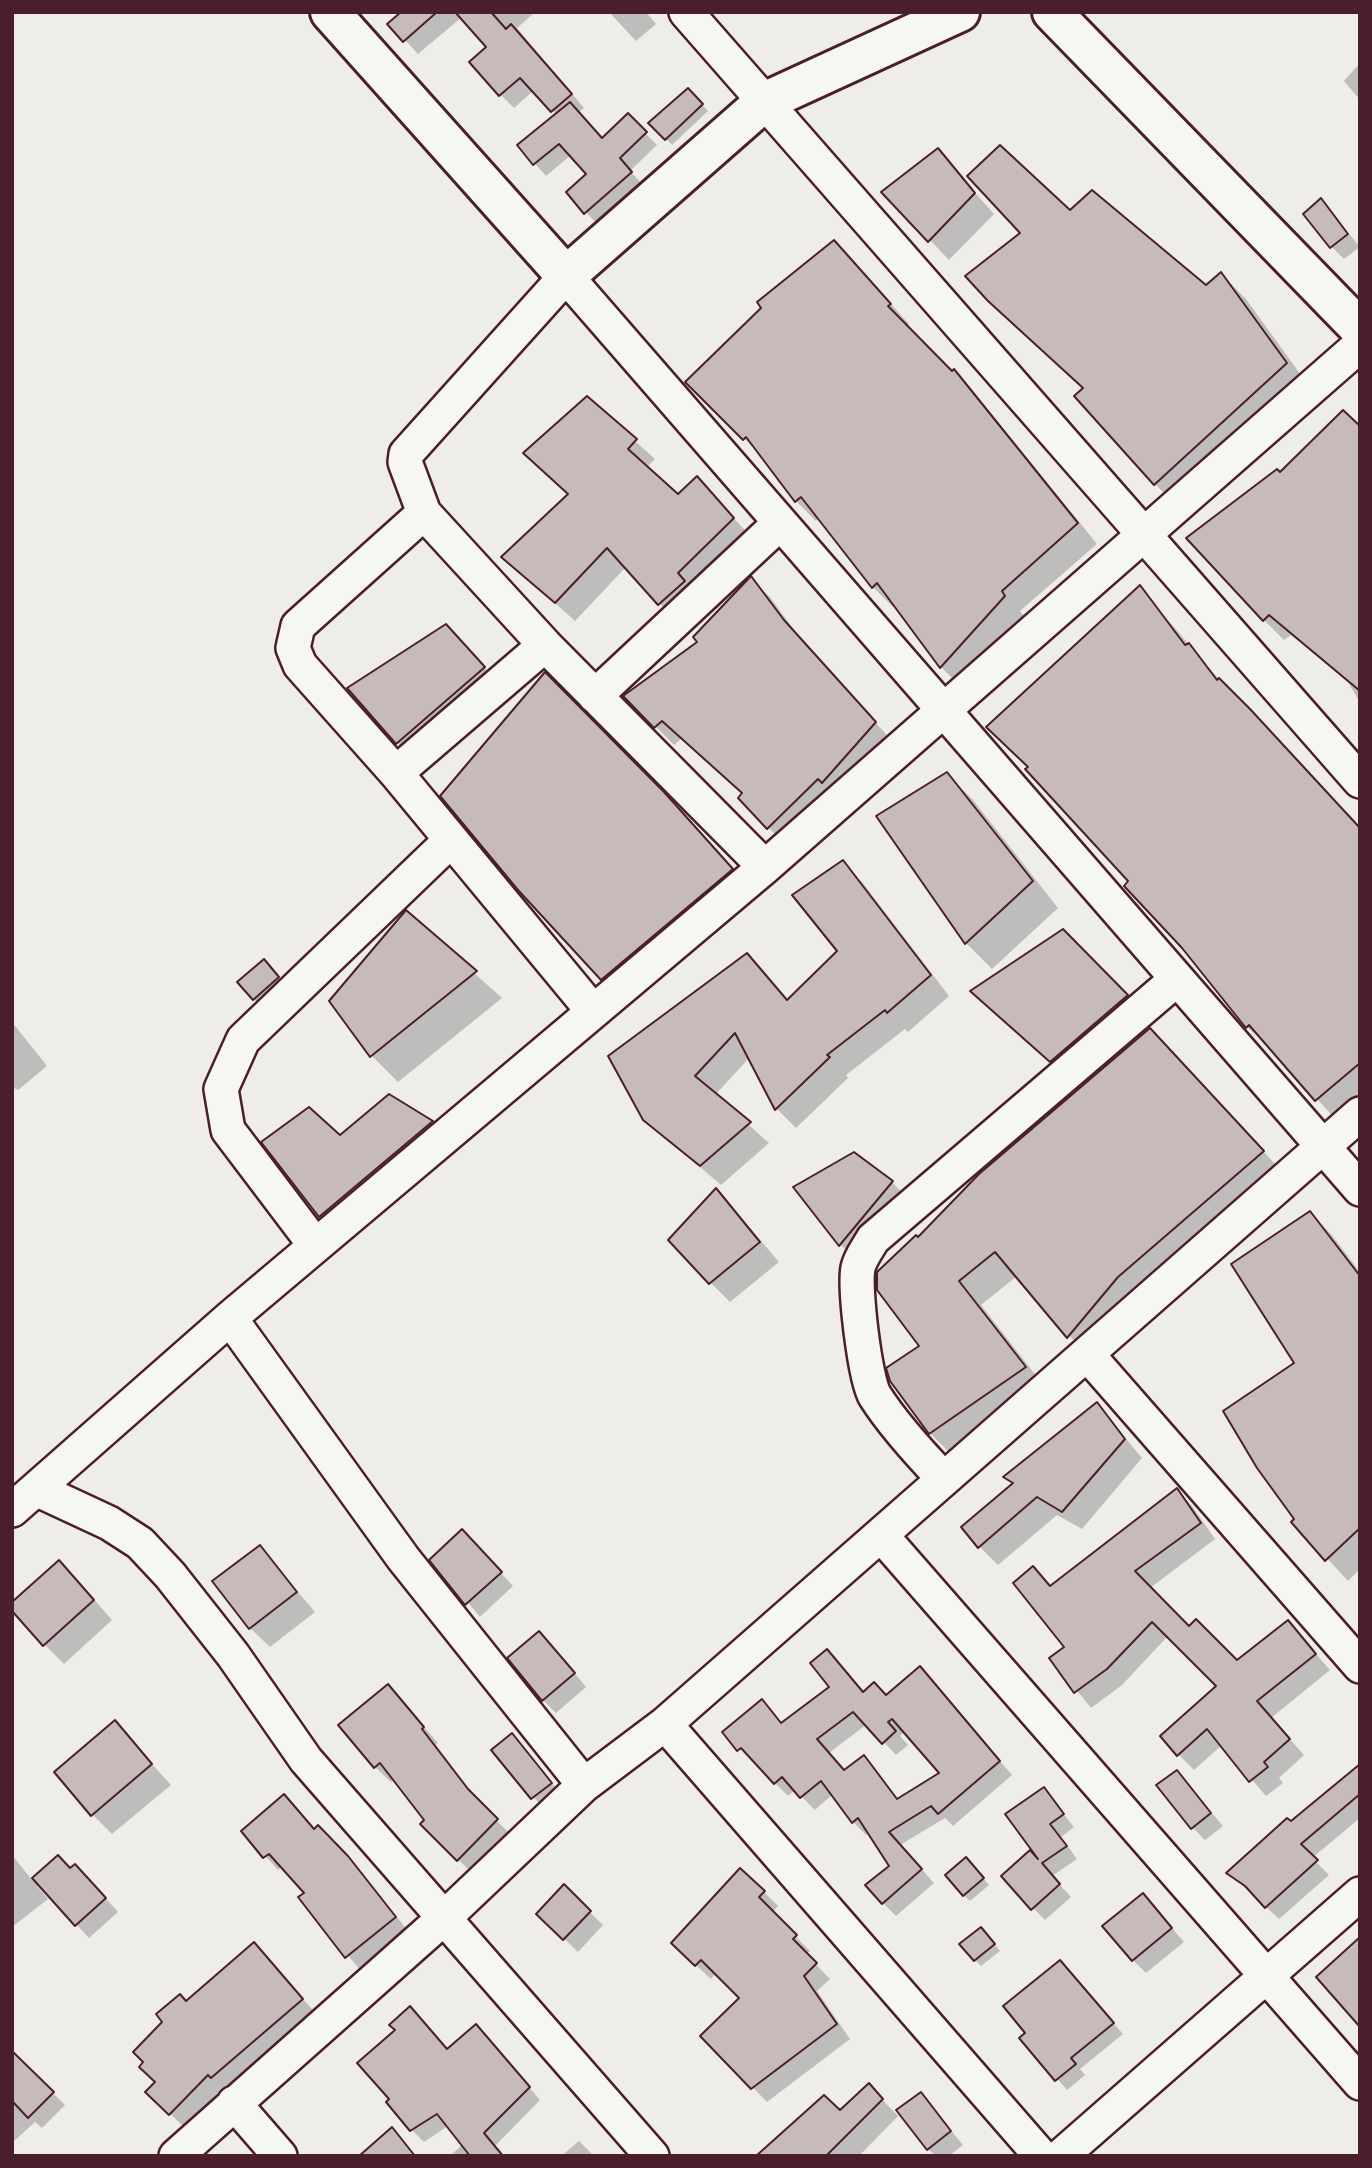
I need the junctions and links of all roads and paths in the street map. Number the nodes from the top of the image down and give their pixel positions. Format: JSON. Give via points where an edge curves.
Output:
{"nodes":[{"id":1,"x":330,"y":12,"type":"edge"},
{"id":2,"x":686,"y":12,"type":"edge"},
{"id":3,"x":960,"y":12,"type":"edge"},
{"id":4,"x":1052,"y":12,"type":"edge"},
{"id":5,"x":764,"y":102,"type":"junction"},
{"id":6,"x":566,"y":276,"type":"junction"},
{"id":7,"x":1360,"y":329,"type":"edge"},
{"id":8,"x":1360,"y":345,"type":"edge"},
{"id":9,"x":424,"y":513,"type":"junction"},
{"id":10,"x":780,"y":523,"type":"junction"},
{"id":11,"x":1144,"y":534,"type":"junction"},
{"id":12,"x":545,"y":645,"type":"junction"},
{"id":13,"x":595,"y":696,"type":"junction"},
{"id":14,"x":943,"y":710,"type":"junction"},
{"id":15,"x":396,"y":773,"type":"junction"},
{"id":16,"x":1360,"y":781,"type":"edge"},
{"id":17,"x":451,"y":840,"type":"junction"},
{"id":18,"x":765,"y":867,"type":"junction"},
{"id":19,"x":1177,"y":979,"type":"junction"},
{"id":20,"x":592,"y":1010,"type":"junction"},
{"id":21,"x":1360,"y":1114,"type":"edge"},
{"id":22,"x":1323,"y":1147,"type":"junction"},
{"id":23,"x":1360,"y":1189,"type":"edge"},
{"id":24,"x":315,"y":1245,"type":"junction"},
{"id":25,"x":230,"y":1318,"type":"junction"},
{"id":26,"x":1087,"y":1354,"type":"junction"},
{"id":27,"x":944,"y":1479,"type":"junction"},
{"id":28,"x":24,"y":1500,"type":"edge"},
{"id":29,"x":881,"y":1535,"type":"junction"},
{"id":30,"x":1360,"y":1666,"type":"edge"},
{"id":31,"x":665,"y":1724,"type":"junction"},
{"id":32,"x":584,"y":1786,"type":"junction"},
{"id":33,"x":1360,"y":1894,"type":"edge"},
{"id":34,"x":444,"y":1918,"type":"junction"},
{"id":35,"x":1266,"y":1976,"type":"junction"},
{"id":36,"x":1360,"y":2083,"type":"edge"},
{"id":37,"x":234,"y":2103,"type":"junction"},
{"id":38,"x":176,"y":2156,"type":"edge"},
{"id":39,"x":280,"y":2156,"type":"edge"},
{"id":40,"x":652,"y":2156,"type":"edge"},
{"id":41,"x":1041,"y":2156,"type":"edge"},
{"id":42,"x":1061,"y":2156,"type":"edge"}],
"edges":[{"from":1,"to":6,"type":"street"},
{"from":2,"to":5,"type":"street"},
{"from":3,"to":5,"type":"street"},
{"from":4,"to":7,"type":"street"},
{"from":5,"to":6,"type":"street"},
{"from":5,"to":11,"type":"street"},
{"from":6,"to":9,"type":"street","via":[[406,454]]},
{"from":6,"to":10,"type":"street"},
{"from":8,"to":11,"type":"street"},
{"from":9,"to":12,"type":"street"},
{"from":9,"to":15,"type":"street","via":[[298,626],[293,649],[300,665]]},
{"from":10,"to":13,"type":"street"},
{"from":10,"to":14,"type":"street"},
{"from":11,"to":14,"type":"street"},
{"from":11,"to":16,"type":"street"},
{"from":12,"to":13,"type":"street"},
{"from":12,"to":15,"type":"street"},
{"from":13,"to":18,"type":"street"},
{"from":14,"to":18,"type":"street"},
{"from":14,"to":19,"type":"street"},
{"from":15,"to":17,"type":"street"},
{"from":17,"to":20,"type":"street"},
{"from":17,"to":24,"type":"street","via":[[243,1041],[221,1089],[228,1130]]},
{"from":18,"to":20,"type":"street"},
{"from":19,"to":22,"type":"street"},
{"from":19,"to":27,"type":"street","via":[[873,1239],[858,1265],[865,1364],[873,1394]]},
{"from":20,"to":24,"type":"street"},
{"from":21,"to":22,"type":"street"},
{"from":22,"to":23,"type":"street"},
{"from":22,"to":26,"type":"street"},
{"from":24,"to":25,"type":"street"},
{"from":25,"to":28,"type":"street"},
{"from":25,"to":32,"type":"street","via":[[403,1558]]},
{"from":26,"to":27,"type":"street"},
{"from":26,"to":30,"type":"street"},
{"from":27,"to":29,"type":"street"},
{"from":28,"to":34,"type":"street","via":[[108,1523],[140,1543],[233,1655],[306,1760]]},
{"from":29,"to":31,"type":"street"},
{"from":29,"to":35,"type":"street"},
{"from":31,"to":32,"type":"street"},
{"from":31,"to":41,"type":"street"},
{"from":32,"to":34,"type":"street"},
{"from":33,"to":35,"type":"street"},
{"from":34,"to":37,"type":"street"},
{"from":34,"to":40,"type":"street"},
{"from":35,"to":36,"type":"street"},
{"from":35,"to":42,"type":"street"},
{"from":37,"to":38,"type":"street"},
{"from":37,"to":39,"type":"street"}]}
